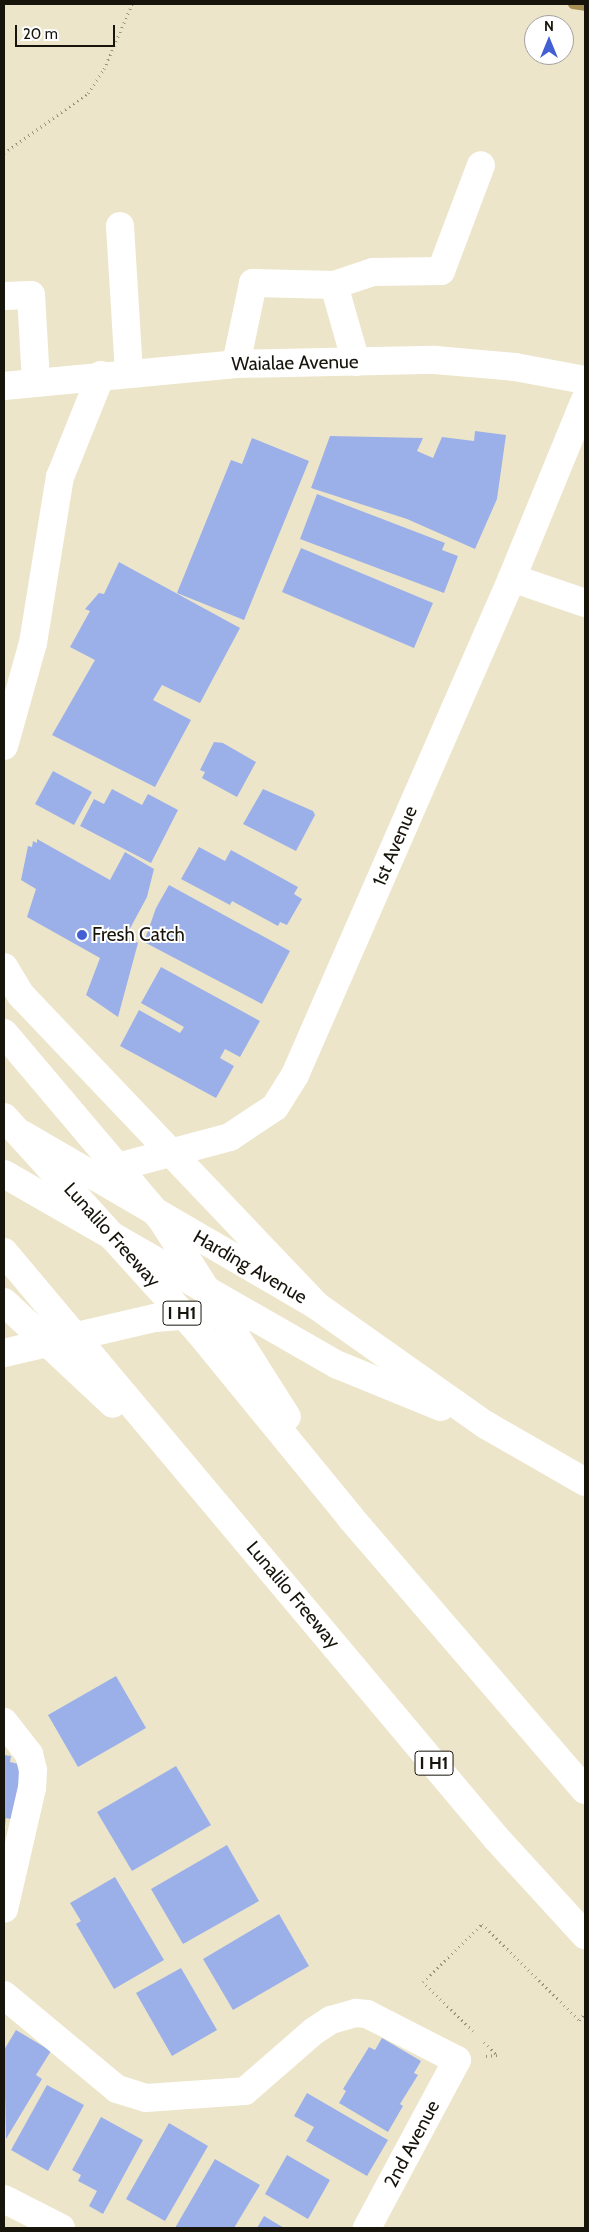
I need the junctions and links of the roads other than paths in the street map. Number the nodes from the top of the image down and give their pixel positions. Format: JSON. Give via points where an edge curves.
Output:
{"nodes":[{"id":1,"x":481,"y":166,"type":"dead end"},
{"id":2,"x":120,"y":226,"type":"dead end"},
{"id":3,"x":334,"y":284,"type":"junction"},
{"id":4,"x":4,"y":296,"type":"edge"},
{"id":5,"x":356,"y":362,"type":"junction"},
{"id":6,"x":236,"y":364,"type":"junction"},
{"id":7,"x":129,"y":372,"type":"junction"},
{"id":8,"x":101,"y":375,"type":"junction"},
{"id":9,"x":585,"y":380,"type":"edge"},
{"id":10,"x":36,"y":382,"type":"junction"},
{"id":11,"x":4,"y":386,"type":"edge"},
{"id":12,"x":585,"y":400,"type":"edge"},
{"id":13,"x":512,"y":578,"type":"junction"},
{"id":14,"x":585,"y":603,"type":"edge"},
{"id":15,"x":4,"y":746,"type":"edge"},
{"id":16,"x":4,"y":967,"type":"edge"},
{"id":17,"x":4,"y":1033,"type":"edge"},
{"id":18,"x":4,"y":1117,"type":"edge"},
{"id":19,"x":4,"y":1123,"type":"edge"},
{"id":20,"x":173,"y":1153,"type":"junction"},
{"id":21,"x":4,"y":1174,"type":"edge"},
{"id":22,"x":91,"y":1174,"type":"junction"},
{"id":23,"x":4,"y":1252,"type":"edge"},
{"id":24,"x":4,"y":1302,"type":"edge"},
{"id":25,"x":318,"y":1306,"type":"junction"},
{"id":26,"x":253,"y":1317,"type":"junction"},
{"id":27,"x":4,"y":1353,"type":"edge"},
{"id":28,"x":486,"y":1426,"type":"junction"},
{"id":29,"x":197,"y":1480,"type":"junction"},
{"id":30,"x":585,"y":1482,"type":"edge"},
{"id":31,"x":350,"y":1517,"type":"junction"},
{"id":32,"x":4,"y":1722,"type":"edge"},
{"id":33,"x":585,"y":1790,"type":"edge"},
{"id":34,"x":4,"y":1909,"type":"edge"},
{"id":35,"x":585,"y":1935,"type":"edge"},
{"id":36,"x":4,"y":1995,"type":"edge"},
{"id":37,"x":4,"y":2199,"type":"edge"},
{"id":38,"x":61,"y":2228,"type":"edge"},
{"id":39,"x":367,"y":2228,"type":"edge"}],
"edges":[{"from":1,"to":3,"type":"main road","via":[[441,271],[373,272]]},
{"from":2,"to":7,"type":"main road"},
{"from":3,"to":5,"type":"main road"},
{"from":3,"to":6,"type":"main road","via":[[253,283]]},
{"from":4,"to":10,"type":"main road","via":[[31,295]]},
{"from":5,"to":6,"type":"main road","name":"Waialae Avenue"},
{"from":5,"to":9,"type":"main road","name":"Waialae Avenue","via":[[443,360],[515,367]]},
{"from":6,"to":7,"type":"main road","name":"Waialae Avenue"},
{"from":7,"to":8,"type":"main road","name":"Waialae Avenue"},
{"from":8,"to":10,"type":"main road","name":"Waialae Avenue"},
{"from":8,"to":15,"type":"main road","via":[[60,477],[33,643]]},
{"from":10,"to":11,"type":"main road","name":"Waialae Avenue"},
{"from":12,"to":13,"type":"main road","name":"1st Avenue"},
{"from":13,"to":14,"type":"main road"},
{"from":13,"to":20,"type":"main road","name":"1st Avenue","via":[[295,1075],[275,1107],[230,1137]]},
{"from":16,"to":20,"type":"main road","via":[[20,994]]},
{"from":17,"to":31,"type":"main road","via":[[162,1220]]},
{"from":18,"to":31,"type":"main road","name":"Lunalilo Freeway","number":"I H1","via":[[198,1331]]},
{"from":19,"to":22,"type":"main road","name":"Harding Avenue"},
{"from":20,"to":22,"type":"main road","name":"1st Avenue"},
{"from":20,"to":25,"type":"main road"},
{"from":21,"to":26,"type":"main road","name":"Harding Avenue"},
{"from":22,"to":25,"type":"main road","name":"Harding Avenue"},
{"from":23,"to":29,"type":"main road","name":"Lunalilo Freeway","number":"I H1"},
{"from":24,"to":29,"type":"main road"},
{"from":25,"to":28,"type":"main road","name":"Harding Avenue"},
{"from":26,"to":27,"type":"main road","via":[[206,1314],[155,1318]]},
{"from":26,"to":28,"type":"main road","name":"Harding Avenue","via":[[338,1365]]},
{"from":28,"to":30,"type":"main road","name":"Harding Avenue"},
{"from":29,"to":35,"type":"main road","name":"Lunalilo Freeway","number":"I H1","via":[[496,1838]]},
{"from":31,"to":33,"type":"main road","name":"Lunalilo Freeway","number":"I H1"},
{"from":32,"to":34,"type":"main road","via":[[29,1754],[33,1770],[32,1788]]},
{"from":36,"to":39,"type":"main road","name":"2nd Avenue","via":[[117,2088],[146,2098],[245,2091],[314,2031],[331,2020],[356,2013],[368,2014],[457,2060]]},
{"from":37,"to":38,"type":"main road"}]}
